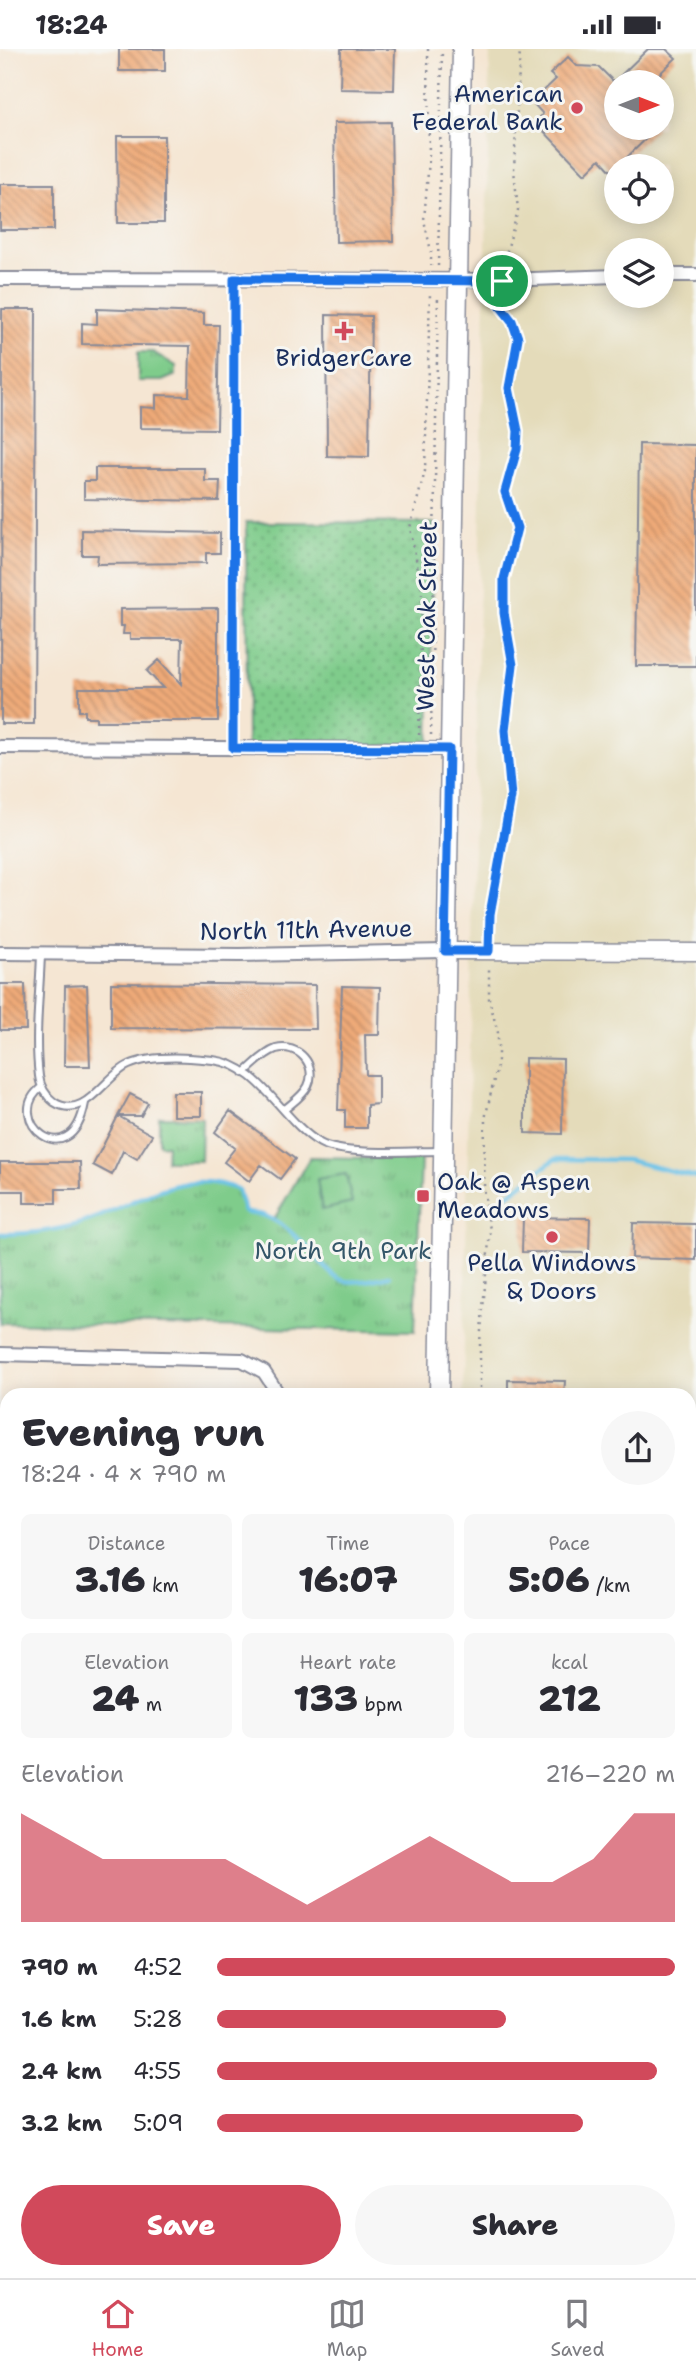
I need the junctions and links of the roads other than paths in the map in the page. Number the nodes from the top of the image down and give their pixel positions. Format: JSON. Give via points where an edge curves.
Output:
{"nodes":[{"id":1,"x":461,"y":49,"type":"edge"},
{"id":2,"x":674,"y":275,"type":"edge"},
{"id":3,"x":696,"y":275,"type":"edge"},
{"id":4,"x":604,"y":277,"type":"edge"},
{"id":5,"x":0,"y":279,"type":"edge"},
{"id":6,"x":234,"y":279,"type":"junction"},
{"id":7,"x":458,"y":280,"type":"junction"},
{"id":8,"x":0,"y":747,"type":"edge"},
{"id":9,"x":233,"y":748,"type":"junction"},
{"id":10,"x":433,"y":749,"type":"junction"},
{"id":11,"x":445,"y":951,"type":"junction"},
{"id":12,"x":696,"y":952,"type":"edge"},
{"id":13,"x":0,"y":953,"type":"edge"},
{"id":14,"x":41,"y":953,"type":"junction"},
{"id":15,"x":244,"y":1073,"type":"junction"},
{"id":16,"x":42,"y":1087,"type":"junction"},
{"id":17,"x":85,"y":1103,"type":"junction"},
{"id":18,"x":284,"y":1110,"type":"junction"},
{"id":19,"x":443,"y":1151,"type":"junction"},
{"id":20,"x":0,"y":1354,"type":"edge"},
{"id":21,"x":274,"y":1388,"type":"edge"},
{"id":22,"x":439,"y":1388,"type":"edge"}],
"edges":[{"from":1,"to":7,"type":"main road","name":"West Oak Street"},
{"from":2,"to":3,"type":"street"},
{"from":4,"to":7,"type":"street"},
{"from":5,"to":6,"type":"street"},
{"from":6,"to":7,"type":"street"},
{"from":6,"to":9,"type":"lane"},
{"from":7,"to":10,"type":"main road","name":"West Oak Street"},
{"from":8,"to":9,"type":"street"},
{"from":9,"to":10,"type":"street"},
{"from":10,"to":11,"type":"main road","name":"West Oak Street"},
{"from":11,"to":12,"type":"street","name":"North 11th Avenue"},
{"from":11,"to":14,"type":"street","name":"North 11th Avenue"},
{"from":11,"to":19,"type":"main road","name":"West Oak Street"},
{"from":13,"to":14,"type":"street","name":"North 11th Avenue"},
{"from":14,"to":16,"type":"lane"},
{"from":15,"to":17,"type":"lane","via":[[214,1060],[149,1060],[117,1072]]},
{"from":15,"to":18,"type":"lane"},
{"from":15,"to":18,"type":"lane","via":[[278,1048],[302,1054],[310,1069],[309,1085]]},
{"from":16,"to":17,"type":"lane","via":[[64,1107]]},
{"from":16,"to":17,"type":"lane","via":[[33,1091],[24,1110],[26,1126],[38,1138],[54,1140],[72,1130]]},
{"from":18,"to":19,"type":"lane","via":[[321,1144],[340,1150]]},
{"from":19,"to":22,"type":"main road","name":"West Oak Street"},
{"from":20,"to":21,"type":"street","via":[[242,1360],[264,1372]]}]}
